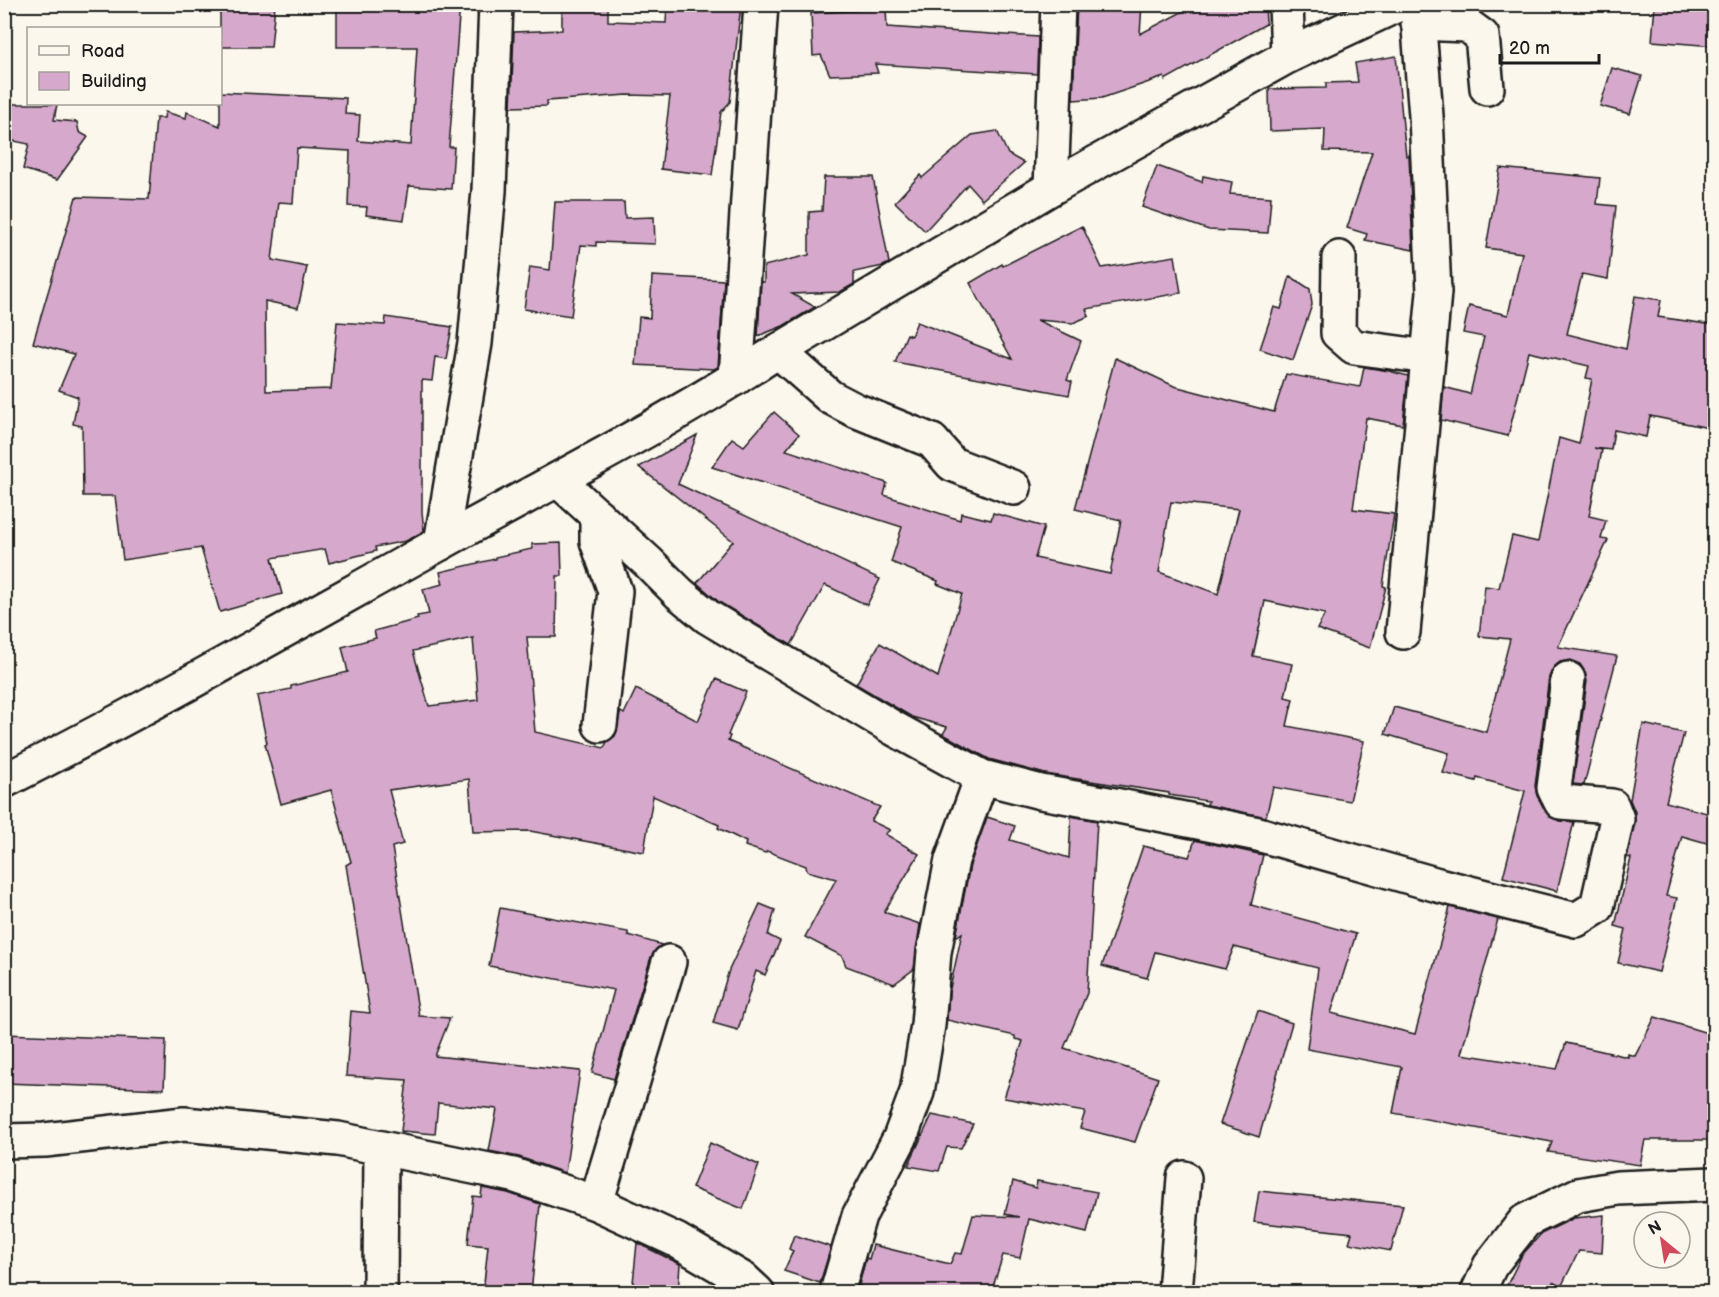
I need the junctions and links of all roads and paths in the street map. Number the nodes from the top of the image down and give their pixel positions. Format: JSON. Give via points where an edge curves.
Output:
{"nodes":[{"id":1,"x":496,"y":4,"type":"edge"},
{"id":2,"x":761,"y":4,"type":"edge"},
{"id":3,"x":1058,"y":4,"type":"edge"},
{"id":4,"x":1286,"y":4,"type":"edge"},
{"id":5,"x":1412,"y":11,"type":"edge"},
{"id":6,"x":1288,"y":56,"type":"junction"},
{"id":7,"x":1486,"y":88,"type":"dead end"},
{"id":8,"x":1051,"y":188,"type":"junction"},
{"id":9,"x":1338,"y":258,"type":"dead end"},
{"id":10,"x":778,"y":351,"type":"junction"},
{"id":11,"x":1428,"y":357,"type":"junction"},
{"id":12,"x":736,"y":378,"type":"junction"},
{"id":13,"x":558,"y":480,"type":"junction"},
{"id":14,"x":1014,"y":489,"type":"dead end"},
{"id":15,"x":597,"y":515,"type":"junction"},
{"id":16,"x":441,"y":543,"type":"junction"},
{"id":17,"x":1403,"y":632,"type":"dead end"},
{"id":18,"x":1568,"y":679,"type":"dead end"},
{"id":19,"x":600,"y":725,"type":"dead end"},
{"id":20,"x":982,"y":777,"type":"junction"},
{"id":21,"x":4,"y":781,"type":"edge"},
{"id":22,"x":669,"y":962,"type":"dead end"},
{"id":23,"x":4,"y":1141,"type":"edge"},
{"id":24,"x":381,"y":1148,"type":"junction"},
{"id":25,"x":1184,"y":1179,"type":"dead end"},
{"id":26,"x":1714,"y":1184,"type":"edge"},
{"id":27,"x":596,"y":1203,"type":"junction"},
{"id":28,"x":380,"y":1293,"type":"edge"},
{"id":29,"x":757,"y":1293,"type":"edge"},
{"id":30,"x":837,"y":1293,"type":"edge"},
{"id":31,"x":1175,"y":1293,"type":"edge"},
{"id":32,"x":1478,"y":1293,"type":"edge"}],
"edges":[{"from":1,"to":16,"type":"street","via":[[489,191],[475,343]]},
{"from":2,"to":12,"type":"street"},
{"from":3,"to":8,"type":"street"},
{"from":4,"to":6,"type":"street"},
{"from":5,"to":6,"type":"street"},
{"from":5,"to":7,"type":"street","via":[[1467,25],[1482,36]]},
{"from":5,"to":11,"type":"street","via":[[1426,116],[1434,292]]},
{"from":6,"to":8,"type":"street"},
{"from":8,"to":10,"type":"street"},
{"from":9,"to":11,"type":"street","via":[[1338,333],[1354,347]]},
{"from":10,"to":12,"type":"street"},
{"from":10,"to":14,"type":"street","via":[[830,397],[932,441],[952,464]]},
{"from":11,"to":17,"type":"street"},
{"from":12,"to":13,"type":"street"},
{"from":13,"to":15,"type":"street"},
{"from":13,"to":16,"type":"street"},
{"from":15,"to":19,"type":"street","via":[[597,540],[615,591]]},
{"from":15,"to":20,"type":"street","via":[[708,617]]},
{"from":16,"to":21,"type":"street","via":[[122,721]]},
{"from":18,"to":20,"type":"street","via":[[1554,788],[1561,802],[1612,806],[1617,819],[1597,907],[1576,920],[1258,834]]},
{"from":20,"to":30,"type":"street","via":[[952,860],[934,952],[917,1092],[900,1137],[859,1216]]},
{"from":22,"to":27,"type":"street"},
{"from":23,"to":24,"type":"street","via":[[184,1124],[338,1139]]},
{"from":24,"to":27,"type":"street","via":[[513,1175]]},
{"from":24,"to":28,"type":"street"},
{"from":25,"to":31,"type":"street"},
{"from":26,"to":32,"type":"street","via":[[1618,1188],[1578,1195],[1525,1221],[1490,1266]]},
{"from":27,"to":29,"type":"street","via":[[676,1240],[744,1280]]}]}
